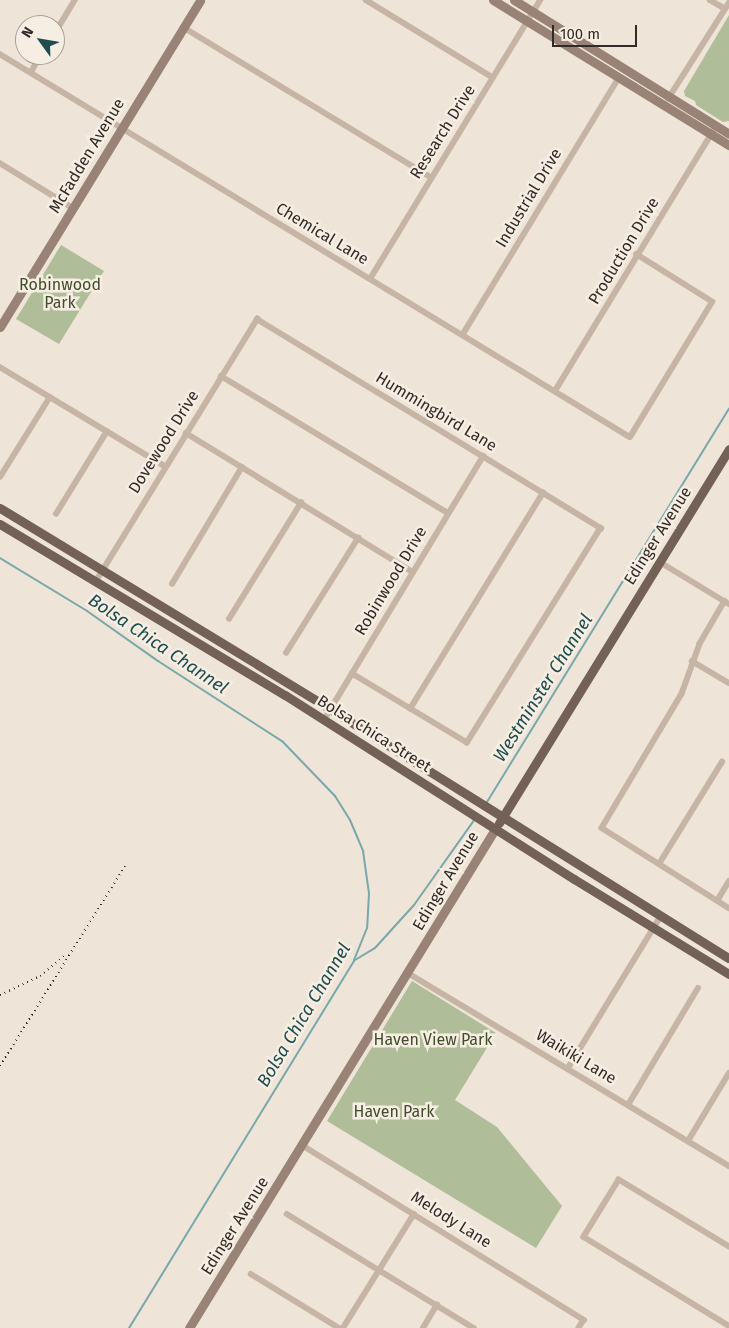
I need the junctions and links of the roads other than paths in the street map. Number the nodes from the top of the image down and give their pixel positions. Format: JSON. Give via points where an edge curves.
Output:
{"nodes":[{"id":1,"x":76,"y":0,"type":"edge"},
{"id":2,"x":200,"y":0,"type":"edge"},
{"id":3,"x":366,"y":0,"type":"edge"},
{"id":4,"x":493,"y":0,"type":"edge"},
{"id":5,"x":514,"y":0,"type":"edge"},
{"id":6,"x":540,"y":0,"type":"edge"},
{"id":7,"x":710,"y":0,"type":"edge"},
{"id":8,"x":729,"y":3,"type":"edge"},
{"id":9,"x":724,"y":8,"type":"junction"},
{"id":10,"x":533,"y":12,"type":"junction"},
{"id":11,"x":65,"y":17,"type":"edge"},
{"id":12,"x":528,"y":21,"type":"junction"},
{"id":13,"x":183,"y":27,"type":"junction"},
{"id":14,"x":0,"y":54,"type":"edge"},
{"id":15,"x":35,"y":65,"type":"edge"},
{"id":16,"x":30,"y":72,"type":"junction"},
{"id":17,"x":619,"y":77,"type":"junction"},
{"id":18,"x":492,"y":78,"type":"junction"},
{"id":19,"x":670,"y":96,"type":"junction"},
{"id":20,"x":665,"y":105,"type":"junction"},
{"id":21,"x":122,"y":128,"type":"junction"},
{"id":22,"x":713,"y":130,"type":"junction"},
{"id":23,"x":729,"y":134,"type":"edge"},
{"id":24,"x":729,"y":145,"type":"edge"},
{"id":25,"x":0,"y":163,"type":"edge"},
{"id":26,"x":431,"y":177,"type":"junction"},
{"id":27,"x":73,"y":208,"type":"junction"},
{"id":28,"x":637,"y":255,"type":"junction"},
{"id":29,"x":370,"y":278,"type":"junction"},
{"id":30,"x":257,"y":319,"type":"joint"},
{"id":31,"x":1,"y":323,"type":"edge"},
{"id":32,"x":463,"y":334,"type":"junction"},
{"id":33,"x":0,"y":366,"type":"edge"},
{"id":34,"x":222,"y":376,"type":"junction"},
{"id":35,"x":555,"y":391,"type":"junction"},
{"id":36,"x":50,"y":397,"type":"junction"},
{"id":37,"x":107,"y":431,"type":"junction"},
{"id":38,"x":186,"y":433,"type":"junction"},
{"id":39,"x":729,"y":449,"type":"edge"},
{"id":40,"x":483,"y":456,"type":"junction"},
{"id":41,"x":165,"y":466,"type":"junction"},
{"id":42,"x":242,"y":467,"type":"junction"},
{"id":43,"x":0,"y":477,"type":"edge"},
{"id":44,"x":543,"y":493,"type":"junction"},
{"id":45,"x":301,"y":503,"type":"junction"},
{"id":46,"x":0,"y":508,"type":"edge"},
{"id":47,"x":448,"y":513,"type":"junction"},
{"id":48,"x":56,"y":514,"type":"dead end"},
{"id":49,"x":0,"y":524,"type":"edge"},
{"id":50,"x":358,"y":538,"type":"junction"},
{"id":51,"x":660,"y":562,"type":"junction"},
{"id":52,"x":102,"y":570,"type":"junction"},
{"id":53,"x":413,"y":572,"type":"junction"},
{"id":54,"x":96,"y":581,"type":"junction"},
{"id":55,"x":172,"y":584,"type":"dead end"},
{"id":56,"x":727,"y":603,"type":"edge"},
{"id":57,"x":229,"y":619,"type":"dead end"},
{"id":58,"x":286,"y":653,"type":"dead end"},
{"id":59,"x":692,"y":661,"type":"junction"},
{"id":60,"x":352,"y":674,"type":"junction"},
{"id":61,"x":729,"y":683,"type":"edge"},
{"id":62,"x":330,"y":709,"type":"junction"},
{"id":63,"x":410,"y":709,"type":"junction"},
{"id":64,"x":324,"y":720,"type":"junction"},
{"id":65,"x":722,"y":762,"type":"dead end"},
{"id":66,"x":502,"y":818,"type":"junction"},
{"id":67,"x":495,"y":829,"type":"junction"},
{"id":68,"x":659,"y":864,"type":"junction"},
{"id":69,"x":581,"y":868,"type":"junction"},
{"id":70,"x":574,"y":879,"type":"junction"},
{"id":71,"x":729,"y":881,"type":"edge"},
{"id":72,"x":717,"y":901,"type":"junction"},
{"id":73,"x":729,"y":908,"type":"edge"},
{"id":74,"x":660,"y":917,"type":"junction"},
{"id":75,"x":654,"y":928,"type":"junction"},
{"id":76,"x":729,"y":958,"type":"edge"},
{"id":77,"x":408,"y":972,"type":"junction"},
{"id":78,"x":729,"y":974,"type":"edge"},
{"id":79,"x":698,"y":988,"type":"dead end"},
{"id":80,"x":568,"y":1068,"type":"junction"},
{"id":81,"x":729,"y":1073,"type":"edge"},
{"id":82,"x":628,"y":1105,"type":"junction"},
{"id":83,"x":688,"y":1141,"type":"junction"},
{"id":84,"x":302,"y":1145,"type":"junction"},
{"id":85,"x":729,"y":1166,"type":"edge"},
{"id":86,"x":287,"y":1214,"type":"dead end"},
{"id":87,"x":414,"y":1214,"type":"junction"},
{"id":88,"x":729,"y":1247,"type":"edge"},
{"id":89,"x":379,"y":1270,"type":"junction"},
{"id":90,"x":251,"y":1274,"type":"dead end"},
{"id":91,"x":437,"y":1306,"type":"junction"},
{"id":92,"x":729,"y":1326,"type":"edge"},
{"id":93,"x":189,"y":1328,"type":"edge"},
{"id":94,"x":341,"y":1328,"type":"edge"},
{"id":95,"x":423,"y":1328,"type":"edge"},
{"id":96,"x":474,"y":1328,"type":"edge"},
{"id":97,"x":579,"y":1328,"type":"edge"}],
"edges":[{"from":1,"to":11,"type":"street"},
{"from":2,"to":13,"type":"street","name":"McFadden Avenue"},
{"from":3,"to":18,"type":"street"},
{"from":4,"to":12,"type":"street"},
{"from":5,"to":10,"type":"street"},
{"from":6,"to":10,"type":"street","name":"Research Drive"},
{"from":7,"to":9,"type":"street"},
{"from":8,"to":9,"type":"street"},
{"from":9,"to":19,"type":"street"},
{"from":10,"to":12,"type":"street","name":"Research Drive"},
{"from":10,"to":19,"type":"street"},
{"from":12,"to":17,"type":"street"},
{"from":12,"to":18,"type":"street","name":"Research Drive"},
{"from":13,"to":21,"type":"street","name":"McFadden Avenue"},
{"from":13,"to":26,"type":"street"},
{"from":14,"to":16,"type":"street","name":"Chemical Lane"},
{"from":15,"to":16,"type":"street"},
{"from":16,"to":21,"type":"street","name":"Chemical Lane"},
{"from":17,"to":20,"type":"street"},
{"from":17,"to":32,"type":"street","name":"Industrial Drive"},
{"from":18,"to":26,"type":"street","name":"Research Drive"},
{"from":19,"to":20,"type":"street"},
{"from":19,"to":22,"type":"street"},
{"from":20,"to":22,"type":"street"},
{"from":21,"to":27,"type":"street","name":"McFadden Avenue"},
{"from":21,"to":29,"type":"street","name":"Chemical Lane"},
{"from":22,"to":23,"type":"street"},
{"from":22,"to":24,"type":"street"},
{"from":22,"to":28,"type":"street","name":"Production Drive"},
{"from":25,"to":27,"type":"street"},
{"from":26,"to":29,"type":"street","name":"Research Drive"},
{"from":27,"to":31,"type":"street","name":"McFadden Avenue"},
{"from":28,"to":35,"type":"street","name":"Production Drive"},
{"from":28,"to":35,"type":"street","name":"Chemical Lane","via":[[712,302],[630,437]]},
{"from":29,"to":32,"type":"street","name":"Chemical Lane"},
{"from":30,"to":34,"type":"street","name":"Dovewood Drive"},
{"from":30,"to":40,"type":"street","name":"Hummingbird Lane"},
{"from":32,"to":35,"type":"street","name":"Chemical Lane"},
{"from":33,"to":36,"type":"street"},
{"from":34,"to":38,"type":"street","name":"Dovewood Drive"},
{"from":34,"to":47,"type":"street"},
{"from":36,"to":37,"type":"street"},
{"from":36,"to":43,"type":"street"},
{"from":37,"to":41,"type":"street"},
{"from":37,"to":48,"type":"street"},
{"from":38,"to":41,"type":"street","name":"Dovewood Drive"},
{"from":38,"to":42,"type":"street"},
{"from":39,"to":51,"type":"main road","name":"Edinger Avenue"},
{"from":40,"to":44,"type":"street","name":"Hummingbird Lane"},
{"from":40,"to":47,"type":"street","name":"Robinwood Drive"},
{"from":41,"to":52,"type":"street","name":"Dovewood Drive"},
{"from":42,"to":45,"type":"street"},
{"from":42,"to":55,"type":"street"},
{"from":44,"to":63,"type":"street"},
{"from":44,"to":63,"type":"street","name":"Hummingbird Lane","via":[[601,528],[467,743]]},
{"from":45,"to":50,"type":"street"},
{"from":45,"to":57,"type":"street"},
{"from":46,"to":52,"type":"main road","name":"Bolsa Chica Street"},
{"from":47,"to":53,"type":"street","name":"Robinwood Drive"},
{"from":49,"to":54,"type":"main road","name":"Bolsa Chica Street"},
{"from":50,"to":53,"type":"street"},
{"from":50,"to":58,"type":"street"},
{"from":51,"to":56,"type":"street"},
{"from":51,"to":66,"type":"main road","name":"Edinger Avenue"},
{"from":52,"to":54,"type":"street","name":"Dovewood Drive"},
{"from":52,"to":62,"type":"main road","name":"Bolsa Chica Street"},
{"from":53,"to":60,"type":"street","name":"Robinwood Drive"},
{"from":54,"to":64,"type":"main road","name":"Bolsa Chica Street"},
{"from":56,"to":59,"type":"street"},
{"from":59,"to":61,"type":"street"},
{"from":59,"to":68,"type":"street","via":[[682,694],[602,828]]},
{"from":60,"to":62,"type":"street","name":"Robinwood Drive"},
{"from":60,"to":63,"type":"street"},
{"from":62,"to":64,"type":"street","name":"Robinwood Drive"},
{"from":62,"to":66,"type":"main road","name":"Bolsa Chica Street"},
{"from":64,"to":67,"type":"main road","name":"Bolsa Chica Street"},
{"from":65,"to":68,"type":"street"},
{"from":66,"to":67,"type":"main road","name":"Edinger Avenue"},
{"from":66,"to":69,"type":"main road","name":"Bolsa Chica Street"},
{"from":67,"to":70,"type":"main road","name":"Bolsa Chica Street"},
{"from":67,"to":77,"type":"street","name":"Edinger Avenue"},
{"from":68,"to":72,"type":"street"},
{"from":69,"to":70,"type":"main road"},
{"from":69,"to":74,"type":"main road","name":"Bolsa Chica Street"},
{"from":70,"to":75,"type":"main road","name":"Bolsa Chica Street"},
{"from":71,"to":72,"type":"street"},
{"from":72,"to":73,"type":"street"},
{"from":74,"to":75,"type":"street"},
{"from":74,"to":76,"type":"main road","name":"Bolsa Chica Street"},
{"from":75,"to":78,"type":"main road","name":"Bolsa Chica Street"},
{"from":75,"to":80,"type":"street"},
{"from":77,"to":80,"type":"street","name":"Waikiki Lane"},
{"from":77,"to":84,"type":"street","name":"Edinger Avenue"},
{"from":79,"to":82,"type":"street"},
{"from":80,"to":82,"type":"street","name":"Waikiki Lane"},
{"from":81,"to":83,"type":"street"},
{"from":82,"to":83,"type":"street","name":"Waikiki Lane"},
{"from":83,"to":85,"type":"street","name":"Waikiki Lane"},
{"from":84,"to":87,"type":"street","name":"Melody Lane"},
{"from":84,"to":93,"type":"street","name":"Edinger Avenue"},
{"from":86,"to":89,"type":"street"},
{"from":87,"to":89,"type":"street"},
{"from":87,"to":97,"type":"street","name":"Melody Lane","via":[[584,1320]]},
{"from":88,"to":92,"type":"street","via":[[619,1180],[584,1237]]},
{"from":89,"to":91,"type":"street"},
{"from":89,"to":94,"type":"street"},
{"from":90,"to":94,"type":"street"},
{"from":91,"to":95,"type":"street"},
{"from":91,"to":96,"type":"street"}]}
